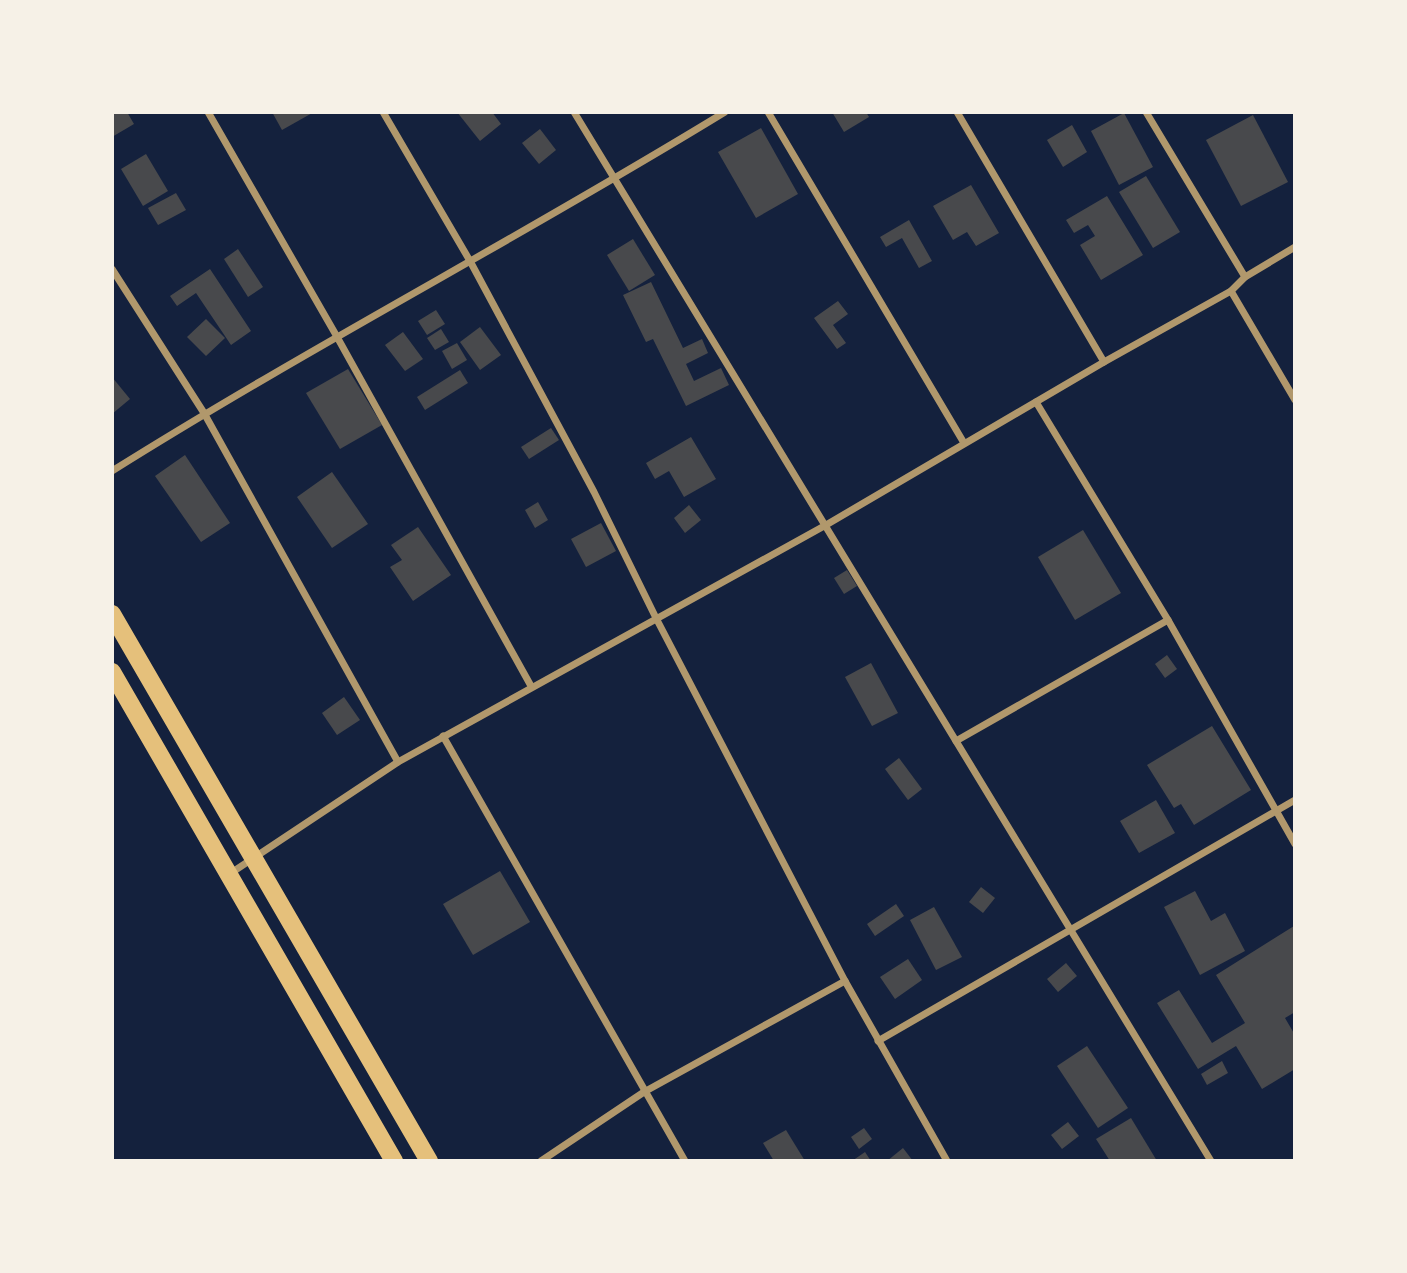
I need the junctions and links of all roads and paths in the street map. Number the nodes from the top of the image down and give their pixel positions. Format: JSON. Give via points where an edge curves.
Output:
{"nodes":[{"id":1,"x":208,"y":112,"type":"edge"},
{"id":2,"x":383,"y":112,"type":"edge"},
{"id":3,"x":574,"y":112,"type":"edge"},
{"id":4,"x":725,"y":112,"type":"edge"},
{"id":5,"x":768,"y":112,"type":"edge"},
{"id":6,"x":957,"y":112,"type":"edge"},
{"id":7,"x":1146,"y":112,"type":"edge"},
{"id":8,"x":614,"y":180,"type":"junction"},
{"id":9,"x":1295,"y":247,"type":"edge"},
{"id":10,"x":470,"y":261,"type":"junction"},
{"id":11,"x":112,"y":269,"type":"edge"},
{"id":12,"x":1245,"y":277,"type":"junction"},
{"id":13,"x":1231,"y":291,"type":"junction"},
{"id":14,"x":337,"y":335,"type":"junction"},
{"id":15,"x":1104,"y":362,"type":"junction"},
{"id":16,"x":1295,"y":400,"type":"edge"},
{"id":17,"x":1036,"y":402,"type":"junction"},
{"id":18,"x":204,"y":413,"type":"junction"},
{"id":19,"x":964,"y":443,"type":"junction"},
{"id":20,"x":112,"y":471,"type":"edge"},
{"id":21,"x":826,"y":525,"type":"junction"},
{"id":22,"x":112,"y":614,"type":"edge"},
{"id":23,"x":656,"y":618,"type":"junction"},
{"id":24,"x":1168,"y":620,"type":"junction"},
{"id":25,"x":112,"y":672,"type":"edge"},
{"id":26,"x":531,"y":686,"type":"junction"},
{"id":27,"x":443,"y":736,"type":"junction"},
{"id":28,"x":957,"y":741,"type":"junction"},
{"id":29,"x":398,"y":762,"type":"junction"},
{"id":30,"x":1295,"y":800,"type":"edge"},
{"id":31,"x":1276,"y":811,"type":"junction"},
{"id":32,"x":1295,"y":844,"type":"edge"},
{"id":33,"x":253,"y":860,"type":"junction"},
{"id":34,"x":227,"y":875,"type":"junction"},
{"id":35,"x":1073,"y":930,"type":"junction"},
{"id":36,"x":845,"y":981,"type":"junction"},
{"id":37,"x":878,"y":1041,"type":"junction"},
{"id":38,"x":644,"y":1092,"type":"junction"},
{"id":39,"x":394,"y":1161,"type":"edge"},
{"id":40,"x":429,"y":1161,"type":"edge"},
{"id":41,"x":541,"y":1161,"type":"edge"},
{"id":42,"x":685,"y":1161,"type":"edge"},
{"id":43,"x":947,"y":1161,"type":"edge"},
{"id":44,"x":1211,"y":1161,"type":"edge"}],
"edges":[{"from":1,"to":14,"type":"street"},
{"from":2,"to":10,"type":"street"},
{"from":3,"to":8,"type":"street"},
{"from":4,"to":8,"type":"street"},
{"from":5,"to":19,"type":"street"},
{"from":6,"to":15,"type":"street"},
{"from":7,"to":12,"type":"street"},
{"from":8,"to":10,"type":"street"},
{"from":8,"to":21,"type":"street"},
{"from":9,"to":12,"type":"street"},
{"from":10,"to":14,"type":"street"},
{"from":10,"to":23,"type":"street"},
{"from":11,"to":18,"type":"street"},
{"from":12,"to":13,"type":"street"},
{"from":13,"to":15,"type":"street"},
{"from":13,"to":16,"type":"street"},
{"from":14,"to":18,"type":"street"},
{"from":14,"to":26,"type":"street"},
{"from":15,"to":17,"type":"street"},
{"from":17,"to":19,"type":"street"},
{"from":17,"to":24,"type":"street"},
{"from":18,"to":20,"type":"street"},
{"from":18,"to":29,"type":"street"},
{"from":19,"to":21,"type":"street"},
{"from":21,"to":23,"type":"street"},
{"from":21,"to":28,"type":"street"},
{"from":22,"to":33,"type":"main road"},
{"from":23,"to":26,"type":"street"},
{"from":23,"to":36,"type":"street"},
{"from":24,"to":28,"type":"street"},
{"from":24,"to":31,"type":"street"},
{"from":25,"to":34,"type":"main road"},
{"from":26,"to":27,"type":"street"},
{"from":27,"to":29,"type":"street"},
{"from":27,"to":38,"type":"street"},
{"from":28,"to":35,"type":"street"},
{"from":29,"to":33,"type":"street"},
{"from":30,"to":31,"type":"street"},
{"from":31,"to":32,"type":"street"},
{"from":31,"to":35,"type":"street"},
{"from":33,"to":34,"type":"street"},
{"from":33,"to":40,"type":"main road"},
{"from":34,"to":39,"type":"main road"},
{"from":35,"to":37,"type":"street"},
{"from":35,"to":44,"type":"street"},
{"from":36,"to":37,"type":"street"},
{"from":36,"to":38,"type":"street"},
{"from":37,"to":43,"type":"street"},
{"from":38,"to":41,"type":"street"},
{"from":38,"to":42,"type":"street"}]}
